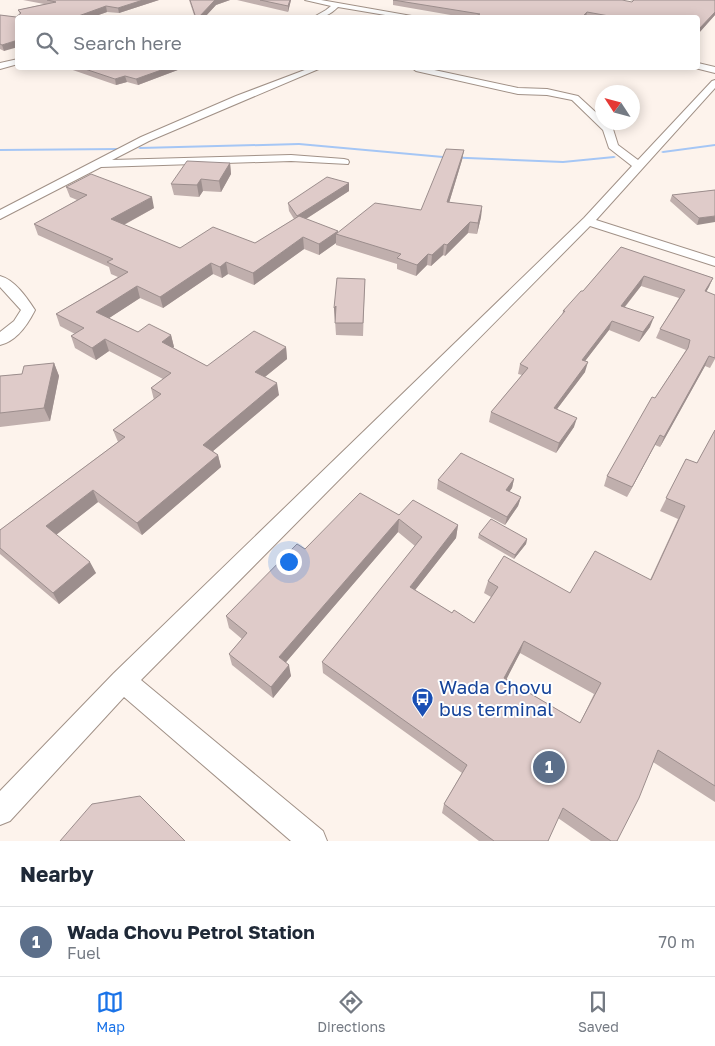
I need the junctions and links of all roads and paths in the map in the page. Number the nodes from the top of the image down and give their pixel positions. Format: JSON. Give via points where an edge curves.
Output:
{"nodes":[{"id":1,"x":308,"y":0,"type":"edge"},
{"id":2,"x":336,"y":4,"type":"junction"},
{"id":3,"x":322,"y":15,"type":"edge"},
{"id":4,"x":402,"y":15,"type":"edge"},
{"id":5,"x":15,"y":61,"type":"edge"},
{"id":6,"x":0,"y":66,"type":"edge"},
{"id":7,"x":700,"y":66,"type":"edge"},
{"id":8,"x":425,"y":70,"type":"edge"},
{"id":9,"x":715,"y":70,"type":"edge"},
{"id":10,"x":298,"y":71,"type":"edge"},
{"id":11,"x":715,"y":83,"type":"edge"},
{"id":12,"x":344,"y":162,"type":"dead end"},
{"id":13,"x":98,"y":164,"type":"junction"},
{"id":14,"x":639,"y":166,"type":"junction"},
{"id":15,"x":0,"y":214,"type":"edge"},
{"id":16,"x":588,"y":221,"type":"junction"},
{"id":17,"x":715,"y":262,"type":"edge"},
{"id":18,"x":0,"y":280,"type":"edge"},
{"id":19,"x":0,"y":340,"type":"edge"},
{"id":20,"x":123,"y":680,"type":"junction"},
{"id":21,"x":0,"y":811,"type":"edge"},
{"id":22,"x":313,"y":841,"type":"edge"}],
"edges":[{"from":1,"to":2,"type":"street"},
{"from":2,"to":3,"type":"street"},
{"from":2,"to":4,"type":"street"},
{"from":5,"to":6,"type":"street"},
{"from":7,"to":9,"type":"street"},
{"from":8,"to":14,"type":"street","via":[[518,91],[547,92],[575,98],[608,129],[613,146]]},
{"from":10,"to":13,"type":"street"},
{"from":11,"to":14,"type":"street"},
{"from":12,"to":13,"type":"street","via":[[290,158]]},
{"from":13,"to":15,"type":"street"},
{"from":14,"to":16,"type":"street"},
{"from":16,"to":17,"type":"street"},
{"from":16,"to":20,"type":"street"},
{"from":18,"to":19,"type":"street","via":[[28,310],[20,324]]},
{"from":20,"to":21,"type":"street"},
{"from":20,"to":22,"type":"street"}]}
